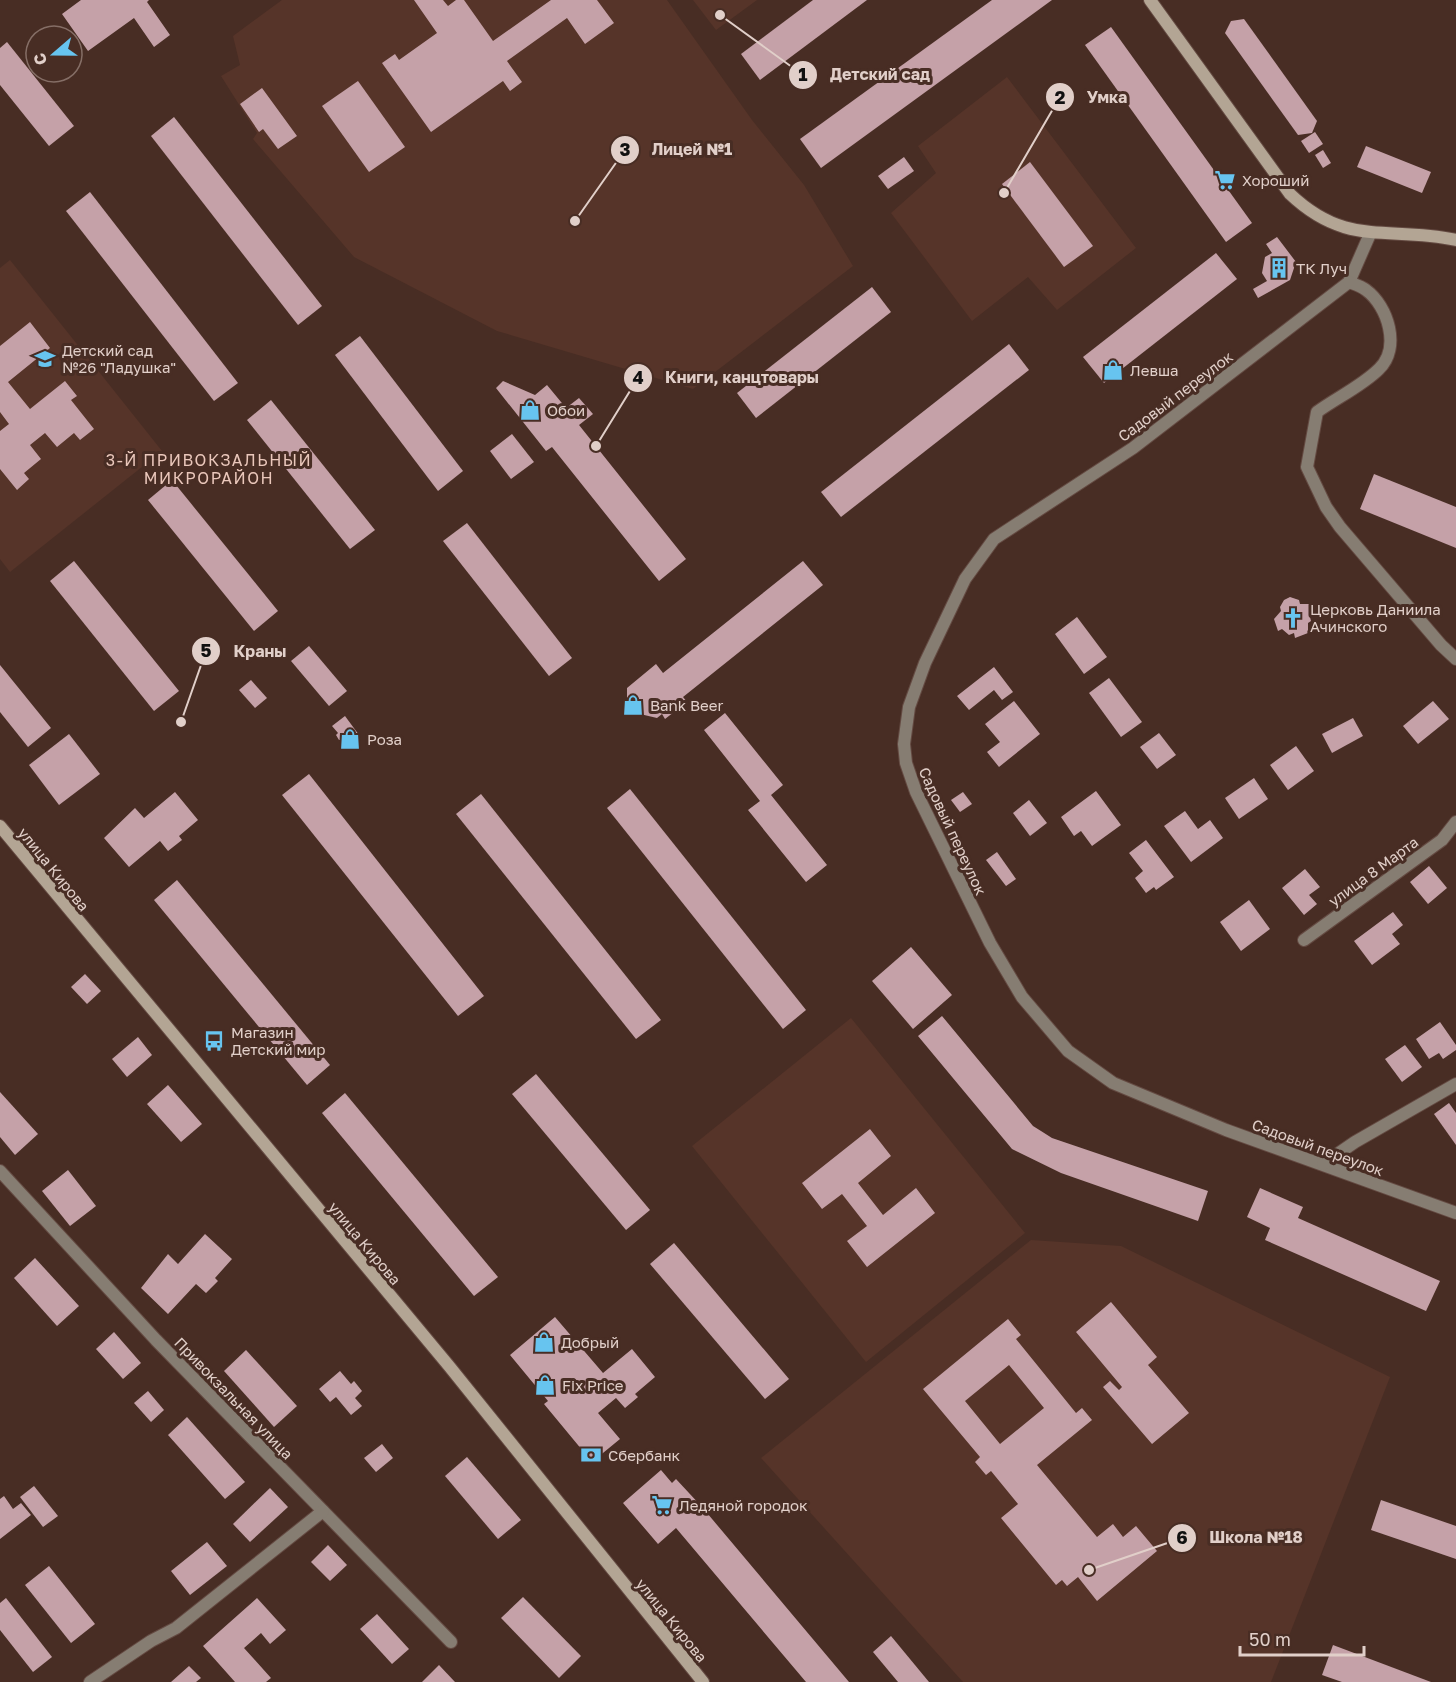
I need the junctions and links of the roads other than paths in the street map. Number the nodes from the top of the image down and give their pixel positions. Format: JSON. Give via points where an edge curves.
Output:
{"nodes":[{"id":1,"x":1150,"y":0,"type":"edge"},
{"id":2,"x":1370,"y":234,"type":"junction"},
{"id":3,"x":1456,"y":240,"type":"edge"},
{"id":4,"x":1348,"y":282,"type":"junction"},
{"id":5,"x":1456,"y":659,"type":"edge"},
{"id":6,"x":1456,"y":822,"type":"edge"},
{"id":7,"x":0,"y":826,"type":"edge"},
{"id":8,"x":1304,"y":940,"type":"dead end"},
{"id":9,"x":1456,"y":1084,"type":"edge"},
{"id":10,"x":1323,"y":1164,"type":"junction"},
{"id":11,"x":0,"y":1171,"type":"edge"},
{"id":12,"x":1456,"y":1213,"type":"edge"},
{"id":13,"x":323,"y":1511,"type":"junction"},
{"id":14,"x":451,"y":1642,"type":"dead end"},
{"id":15,"x":90,"y":1682,"type":"edge"},
{"id":16,"x":703,"y":1682,"type":"edge"}],
"edges":[{"from":1,"to":2,"type":"main road","via":[[1290,195],[1319,217]]},
{"from":2,"to":3,"type":"main road"},
{"from":2,"to":4,"type":"street","name":"Садовый переулок"},
{"from":4,"to":5,"type":"street","via":[[1365,289],[1376,300],[1390,328],[1390,344],[1380,369],[1317,412],[1307,467],[1340,527]]},
{"from":4,"to":10,"type":"street","name":"Садовый переулок","via":[[1133,448],[994,539],[964,579],[926,663],[909,707],[904,744],[916,792],[990,944],[1022,997],[1068,1051],[1113,1083],[1226,1130]]},
{"from":6,"to":8,"type":"street","name":"улица 8 Марта","via":[[1443,840]]},
{"from":7,"to":16,"type":"main road","name":"улица Кирова","via":[[449,1366]]},
{"from":9,"to":10,"type":"street"},
{"from":10,"to":12,"type":"street","name":"Садовый переулок"},
{"from":11,"to":13,"type":"street","name":"Привокзальная улица"},
{"from":13,"to":14,"type":"street","name":"Привокзальная улица"},
{"from":13,"to":15,"type":"street","via":[[176,1628]]}]}
